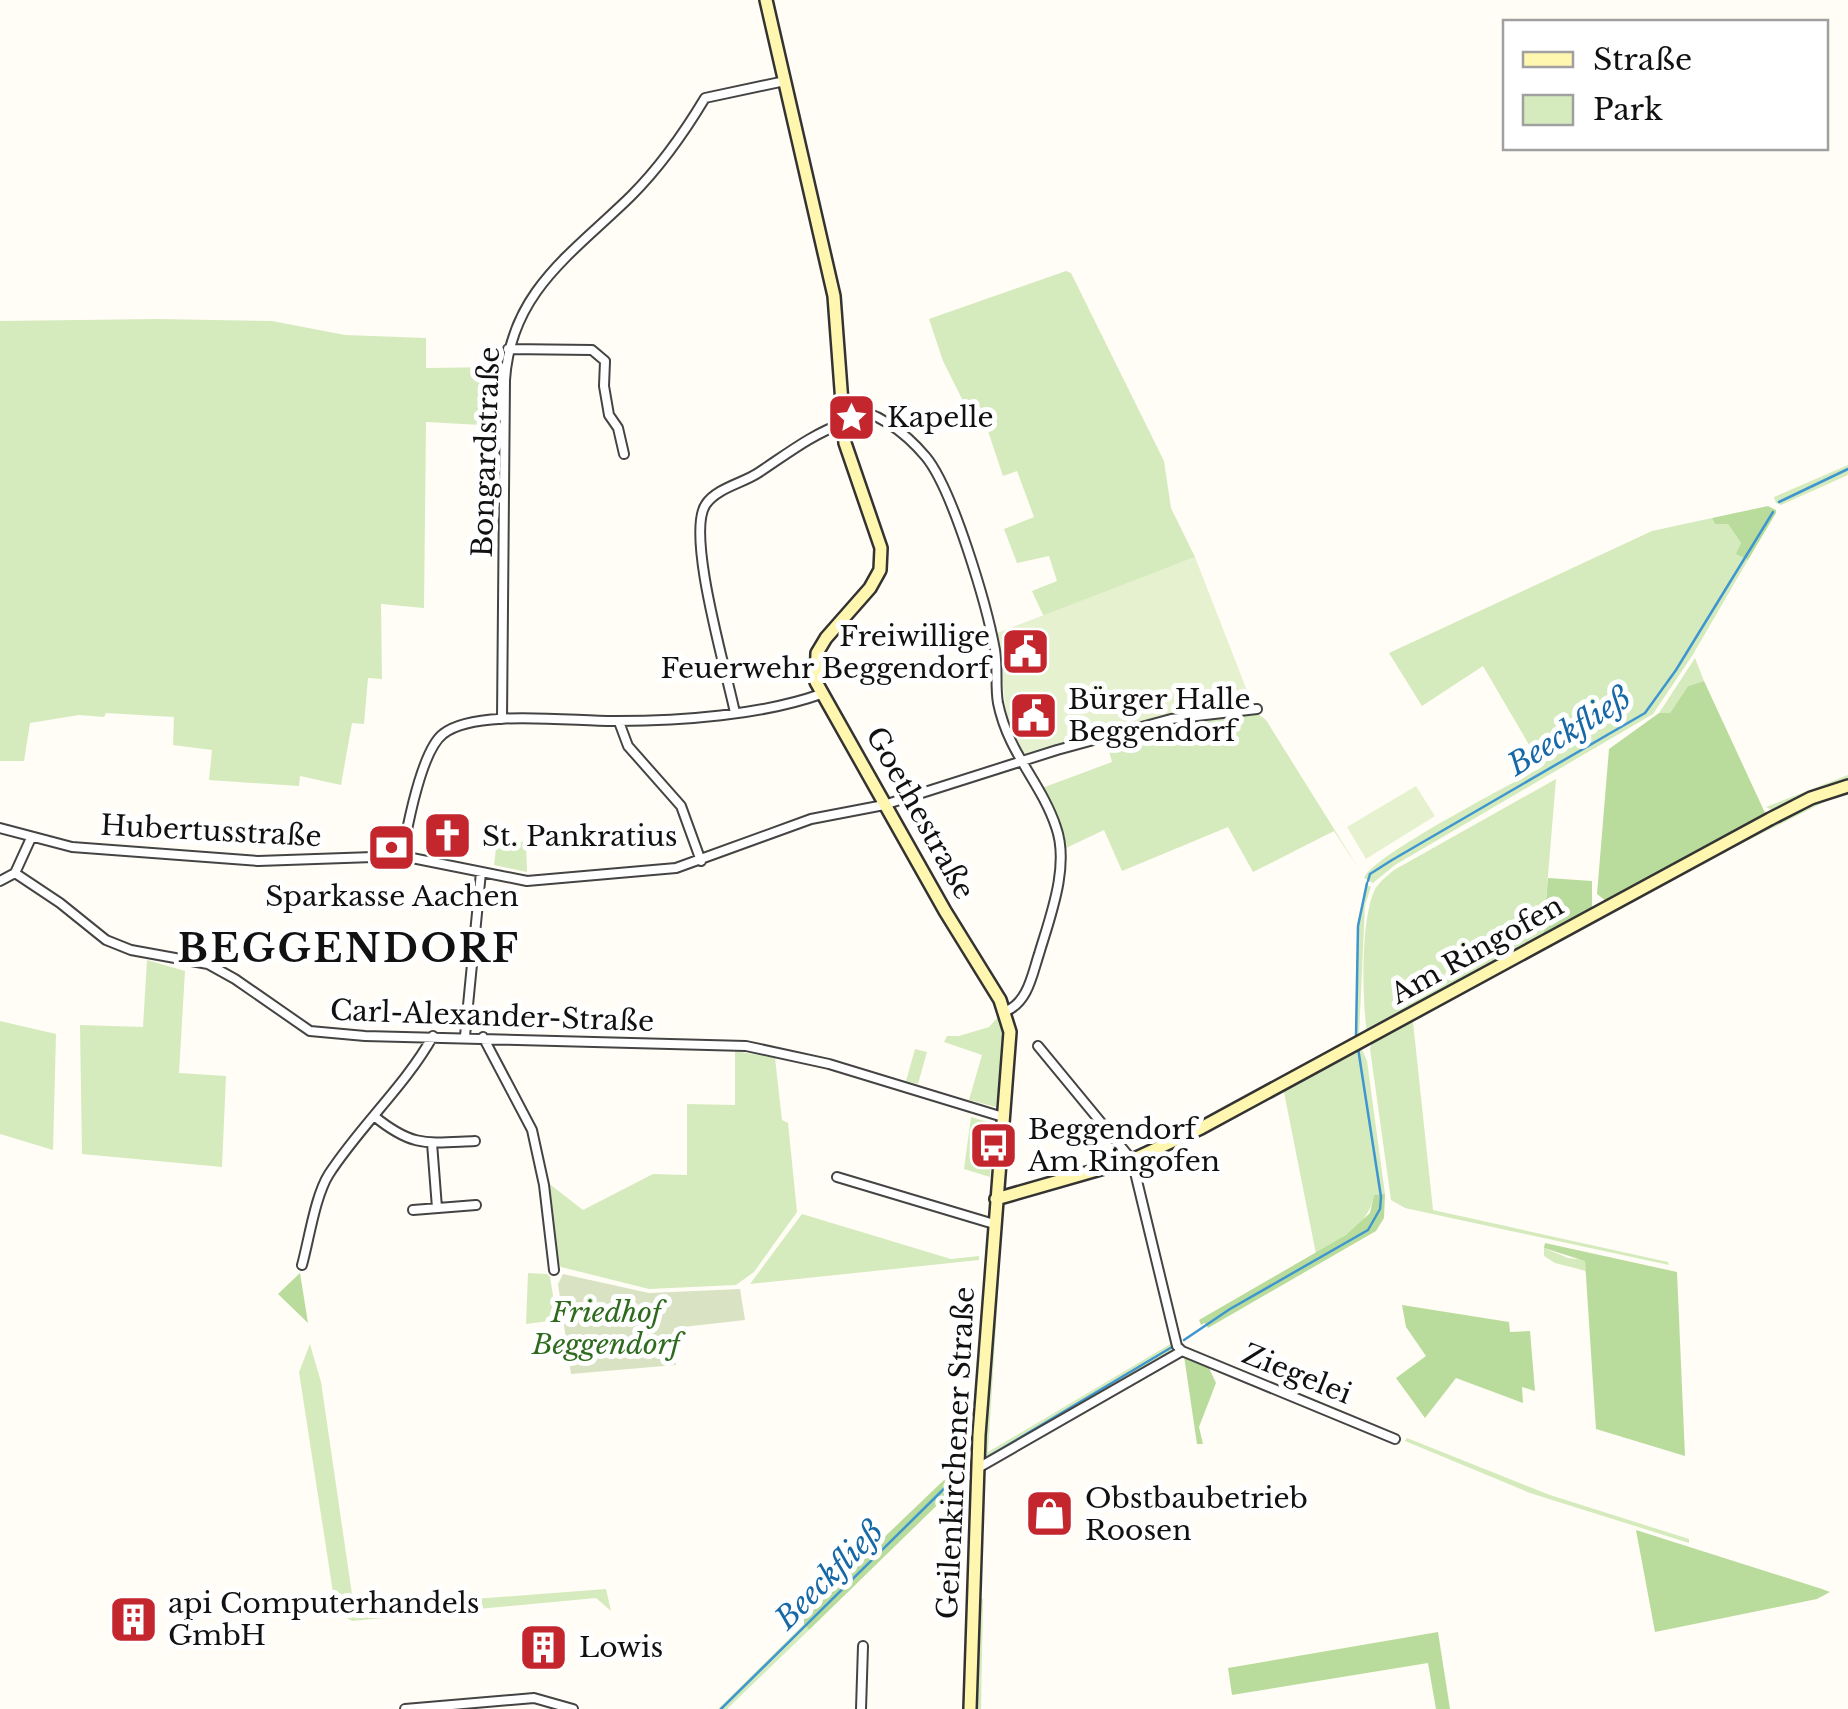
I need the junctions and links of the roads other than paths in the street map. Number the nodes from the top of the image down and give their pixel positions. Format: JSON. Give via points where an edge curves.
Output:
{"nodes":[{"id":1,"x":766,"y":0,"type":"edge"},
{"id":2,"x":784,"y":81,"type":"junction"},
{"id":3,"x":508,"y":349,"type":"junction"},
{"id":4,"x":843,"y":408,"type":"junction"},
{"id":5,"x":844,"y":424,"type":"junction"},
{"id":6,"x":624,"y":454,"type":"dead end"},
{"id":7,"x":821,"y":694,"type":"junction"},
{"id":8,"x":1257,"y":708,"type":"dead end"},
{"id":9,"x":735,"y":713,"type":"junction"},
{"id":10,"x":502,"y":719,"type":"junction"},
{"id":11,"x":619,"y":722,"type":"junction"},
{"id":12,"x":1020,"y":763,"type":"junction"},
{"id":13,"x":1848,"y":786,"type":"edge"},
{"id":14,"x":884,"y":805,"type":"junction"},
{"id":15,"x":0,"y":828,"type":"edge"},
{"id":16,"x":31,"y":838,"type":"junction"},
{"id":17,"x":402,"y":856,"type":"junction"},
{"id":18,"x":701,"y":861,"type":"junction"},
{"id":19,"x":482,"y":872,"type":"junction"},
{"id":20,"x":14,"y":873,"type":"junction"},
{"id":21,"x":0,"y":881,"type":"edge"},
{"id":22,"x":1006,"y":1011,"type":"junction"},
{"id":23,"x":433,"y":1036,"type":"junction"},
{"id":24,"x":465,"y":1036,"type":"junction"},
{"id":25,"x":483,"y":1037,"type":"junction"},
{"id":26,"x":1038,"y":1046,"type":"dead end"},
{"id":27,"x":374,"y":1116,"type":"junction"},
{"id":28,"x":1003,"y":1117,"type":"junction"},
{"id":29,"x":475,"y":1141,"type":"dead end"},
{"id":30,"x":432,"y":1143,"type":"junction"},
{"id":31,"x":1132,"y":1160,"type":"junction"},
{"id":32,"x":837,"y":1177,"type":"dead end"},
{"id":33,"x":996,"y":1199,"type":"junction"},
{"id":34,"x":476,"y":1205,"type":"dead end"},
{"id":35,"x":436,"y":1208,"type":"junction"},
{"id":36,"x":414,"y":1210,"type":"dead end"},
{"id":37,"x":994,"y":1224,"type":"junction"},
{"id":38,"x":302,"y":1265,"type":"dead end"},
{"id":39,"x":554,"y":1270,"type":"dead end"},
{"id":40,"x":1182,"y":1351,"type":"junction"},
{"id":41,"x":1395,"y":1439,"type":"dead end"},
{"id":42,"x":977,"y":1468,"type":"junction"},
{"id":43,"x":863,"y":1646,"type":"dead end"},
{"id":44,"x":405,"y":1709,"type":"edge"},
{"id":45,"x":573,"y":1709,"type":"edge"},
{"id":46,"x":861,"y":1709,"type":"edge"},
{"id":47,"x":970,"y":1709,"type":"edge"}],
"edges":[{"from":1,"to":2,"type":"street"},
{"from":2,"to":3,"type":"street","name":"Bongardstraße","via":[[705,98],[632,195],[548,274]]},
{"from":2,"to":4,"type":"street","via":[[834,296]]},
{"from":3,"to":6,"type":"street","via":[[600,354]]},
{"from":3,"to":10,"type":"street","name":"Bongardstraße"},
{"from":4,"to":5,"type":"street"},
{"from":4,"to":12,"type":"street","via":[[860,408],[900,432],[928,459],[946,495],[986,610],[998,702]]},
{"from":5,"to":7,"type":"street","via":[[881,562],[870,588],[817,653]]},
{"from":5,"to":9,"type":"street","via":[[820,431],[704,506],[700,547]]},
{"from":7,"to":9,"type":"street"},
{"from":7,"to":14,"type":"street","name":"Goethestraße"},
{"from":8,"to":12,"type":"street","name":"Hubertusstraße","via":[[1171,719]]},
{"from":9,"to":11,"type":"street"},
{"from":10,"to":11,"type":"street"},
{"from":10,"to":17,"type":"street","via":[[454,727],[433,744]]},
{"from":11,"to":18,"type":"street","via":[[628,746],[681,806]]},
{"from":12,"to":14,"type":"street","name":"Hubertusstraße"},
{"from":12,"to":22,"type":"street","via":[[1057,830],[1059,875],[1030,981],[1016,1007]]},
{"from":13,"to":31,"type":"street","name":"Am Ringofen","via":[[1770,819]]},
{"from":14,"to":18,"type":"street","name":"Hubertusstraße","via":[[776,829]]},
{"from":14,"to":22,"type":"street","name":"Goethestraße"},
{"from":15,"to":16,"type":"street","name":"Hubertusstraße"},
{"from":16,"to":17,"type":"street","name":"Hubertusstraße","via":[[258,861]]},
{"from":16,"to":20,"type":"street"},
{"from":17,"to":19,"type":"street","name":"Hubertusstraße"},
{"from":18,"to":19,"type":"street","name":"Hubertusstraße","via":[[527,881]]},
{"from":19,"to":24,"type":"street"},
{"from":20,"to":21,"type":"street"},
{"from":20,"to":23,"type":"street","name":"Carl-Alexander-Straße","via":[[106,940],[208,964],[310,1031]]},
{"from":22,"to":28,"type":"street","name":"Goethestraße"},
{"from":23,"to":24,"type":"street","name":"Carl-Alexander-Straße"},
{"from":23,"to":27,"type":"street"},
{"from":24,"to":25,"type":"street","name":"Carl-Alexander-Straße"},
{"from":25,"to":28,"type":"street","name":"Carl-Alexander-Straße","via":[[746,1046]]},
{"from":25,"to":39,"type":"street","via":[[532,1130]]},
{"from":26,"to":31,"type":"street"},
{"from":27,"to":30,"type":"street","via":[[404,1138]]},
{"from":27,"to":38,"type":"street","via":[[326,1177]]},
{"from":28,"to":33,"type":"street","name":"Goethestraße"},
{"from":29,"to":30,"type":"street"},
{"from":30,"to":35,"type":"street"},
{"from":31,"to":33,"type":"street","name":"Am Ringofen"},
{"from":31,"to":40,"type":"street"},
{"from":32,"to":37,"type":"street"},
{"from":33,"to":37,"type":"street","name":"Geilenkirchener Straße"},
{"from":34,"to":35,"type":"street"},
{"from":35,"to":36,"type":"street"},
{"from":37,"to":42,"type":"street","name":"Geilenkirchener Straße"},
{"from":40,"to":41,"type":"street","name":"Ziegelei"},
{"from":40,"to":42,"type":"street"},
{"from":42,"to":47,"type":"street","name":"Geilenkirchener Straße"},
{"from":43,"to":46,"type":"street"},
{"from":44,"to":45,"type":"street","via":[[534,1698]]}]}
